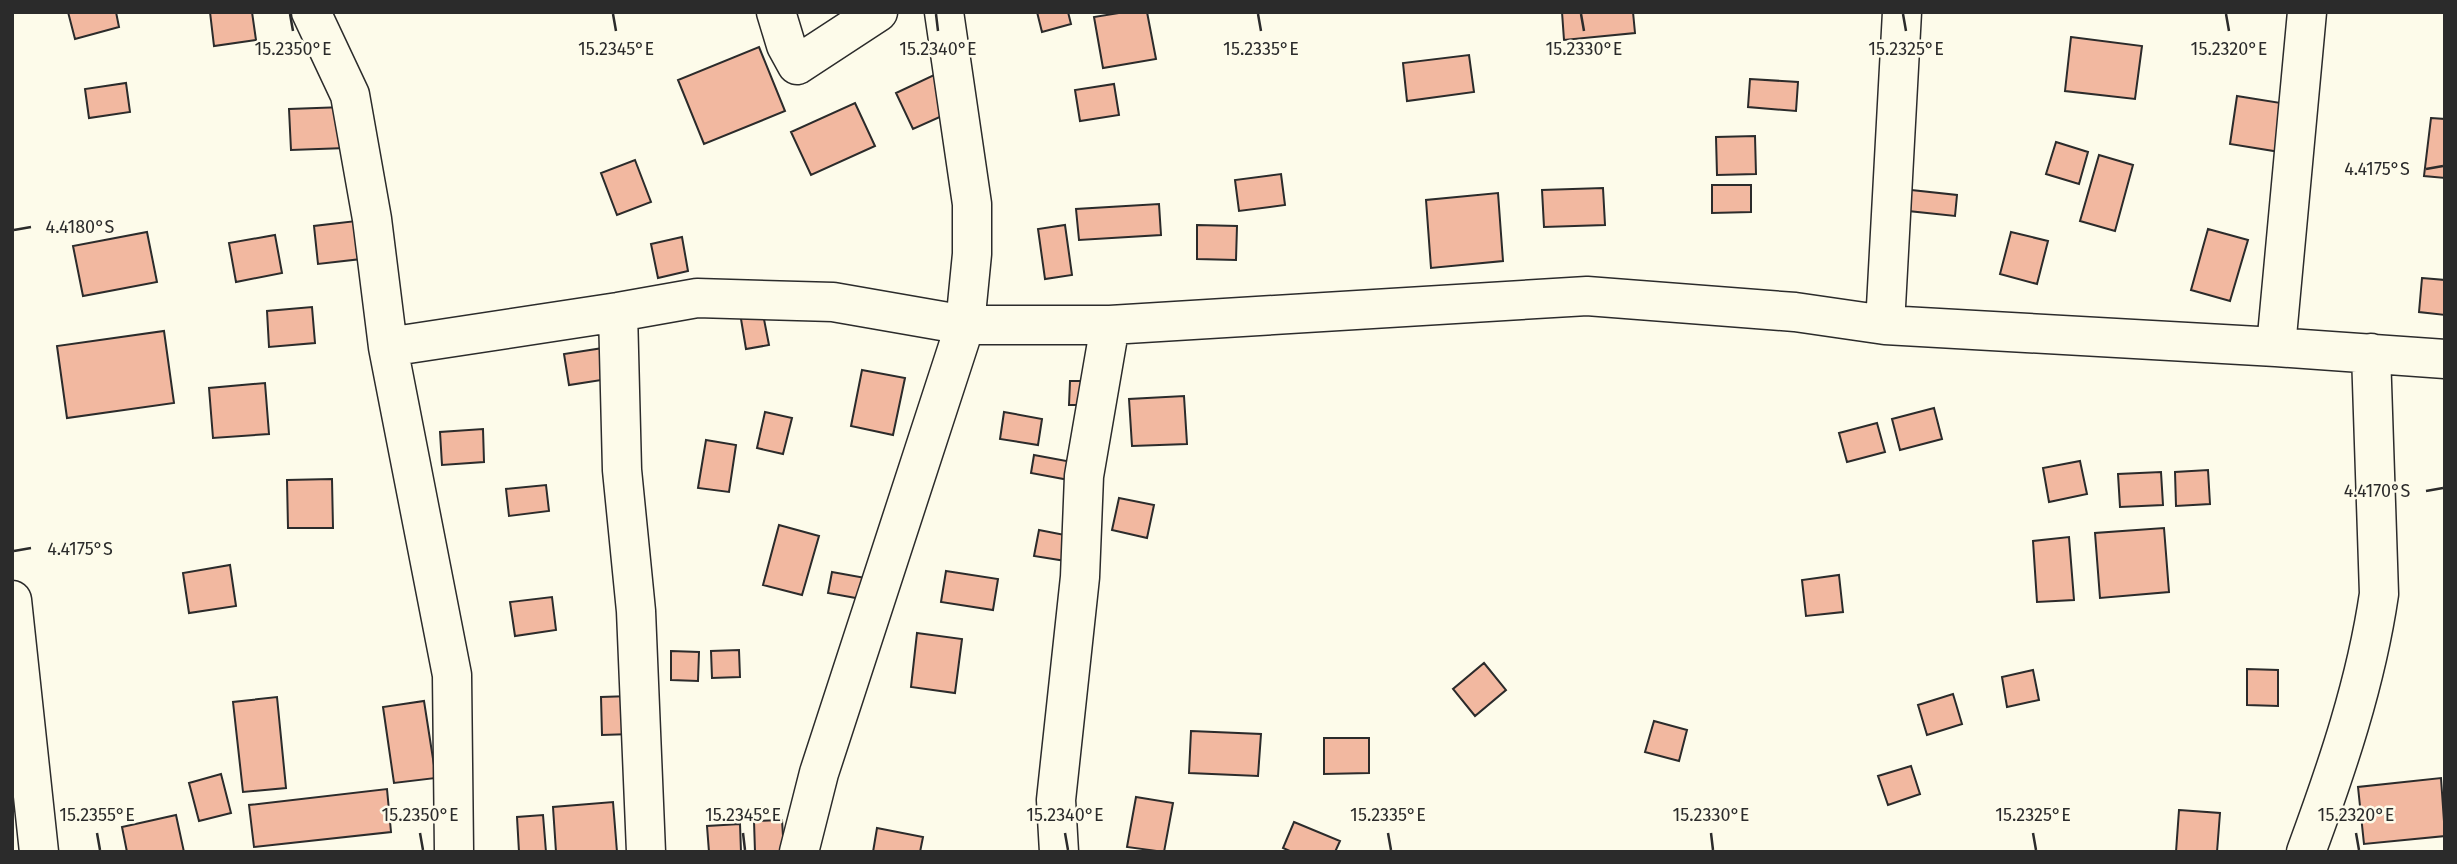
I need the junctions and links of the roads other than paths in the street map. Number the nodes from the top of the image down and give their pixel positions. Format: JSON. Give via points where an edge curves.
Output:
{"nodes":[{"id":1,"x":311,"y":12,"type":"edge"},
{"id":2,"x":776,"y":12,"type":"edge"},
{"id":3,"x":878,"y":12,"type":"edge"},
{"id":4,"x":944,"y":12,"type":"edge"},
{"id":5,"x":1902,"y":12,"type":"edge"},
{"id":6,"x":2307,"y":12,"type":"edge"},
{"id":7,"x":618,"y":312,"type":"junction"},
{"id":8,"x":965,"y":325,"type":"junction"},
{"id":9,"x":1110,"y":325,"type":"junction"},
{"id":10,"x":1885,"y":325,"type":"junction"},
{"id":11,"x":2276,"y":346,"type":"junction"},
{"id":12,"x":387,"y":347,"type":"junction"},
{"id":13,"x":2371,"y":353,"type":"junction"},
{"id":14,"x":2445,"y":359,"type":"edge"},
{"id":15,"x":12,"y":600,"type":"edge"},
{"id":16,"x":39,"y":852,"type":"edge"},
{"id":17,"x":454,"y":852,"type":"edge"},
{"id":18,"x":646,"y":852,"type":"edge"},
{"id":19,"x":799,"y":852,"type":"edge"},
{"id":20,"x":1059,"y":852,"type":"edge"},
{"id":21,"x":2306,"y":852,"type":"edge"}],
"edges":[{"from":1,"to":12,"type":"street","via":[[350,95],[372,219]]},
{"from":2,"to":3,"type":"street","via":[[797,65]]},
{"from":4,"to":8,"type":"street","via":[[972,204]]},
{"from":5,"to":10,"type":"street"},
{"from":6,"to":11,"type":"street"},
{"from":7,"to":8,"type":"street","via":[[697,298],[833,302]]},
{"from":7,"to":12,"type":"street"},
{"from":7,"to":18,"type":"street","via":[[622,470],[636,611]]},
{"from":8,"to":9,"type":"street"},
{"from":8,"to":19,"type":"street","via":[[819,773]]},
{"from":9,"to":10,"type":"street","via":[[1587,296],[1795,312]]},
{"from":9,"to":20,"type":"street","via":[[1084,476],[1080,577],[1056,800]]},
{"from":10,"to":11,"type":"street"},
{"from":11,"to":13,"type":"street"},
{"from":12,"to":17,"type":"street","via":[[452,675]]},
{"from":13,"to":14,"type":"street"},
{"from":13,"to":21,"type":"street","via":[[2379,594],[2375,625],[2338,768]]},
{"from":15,"to":16,"type":"street"}]}
